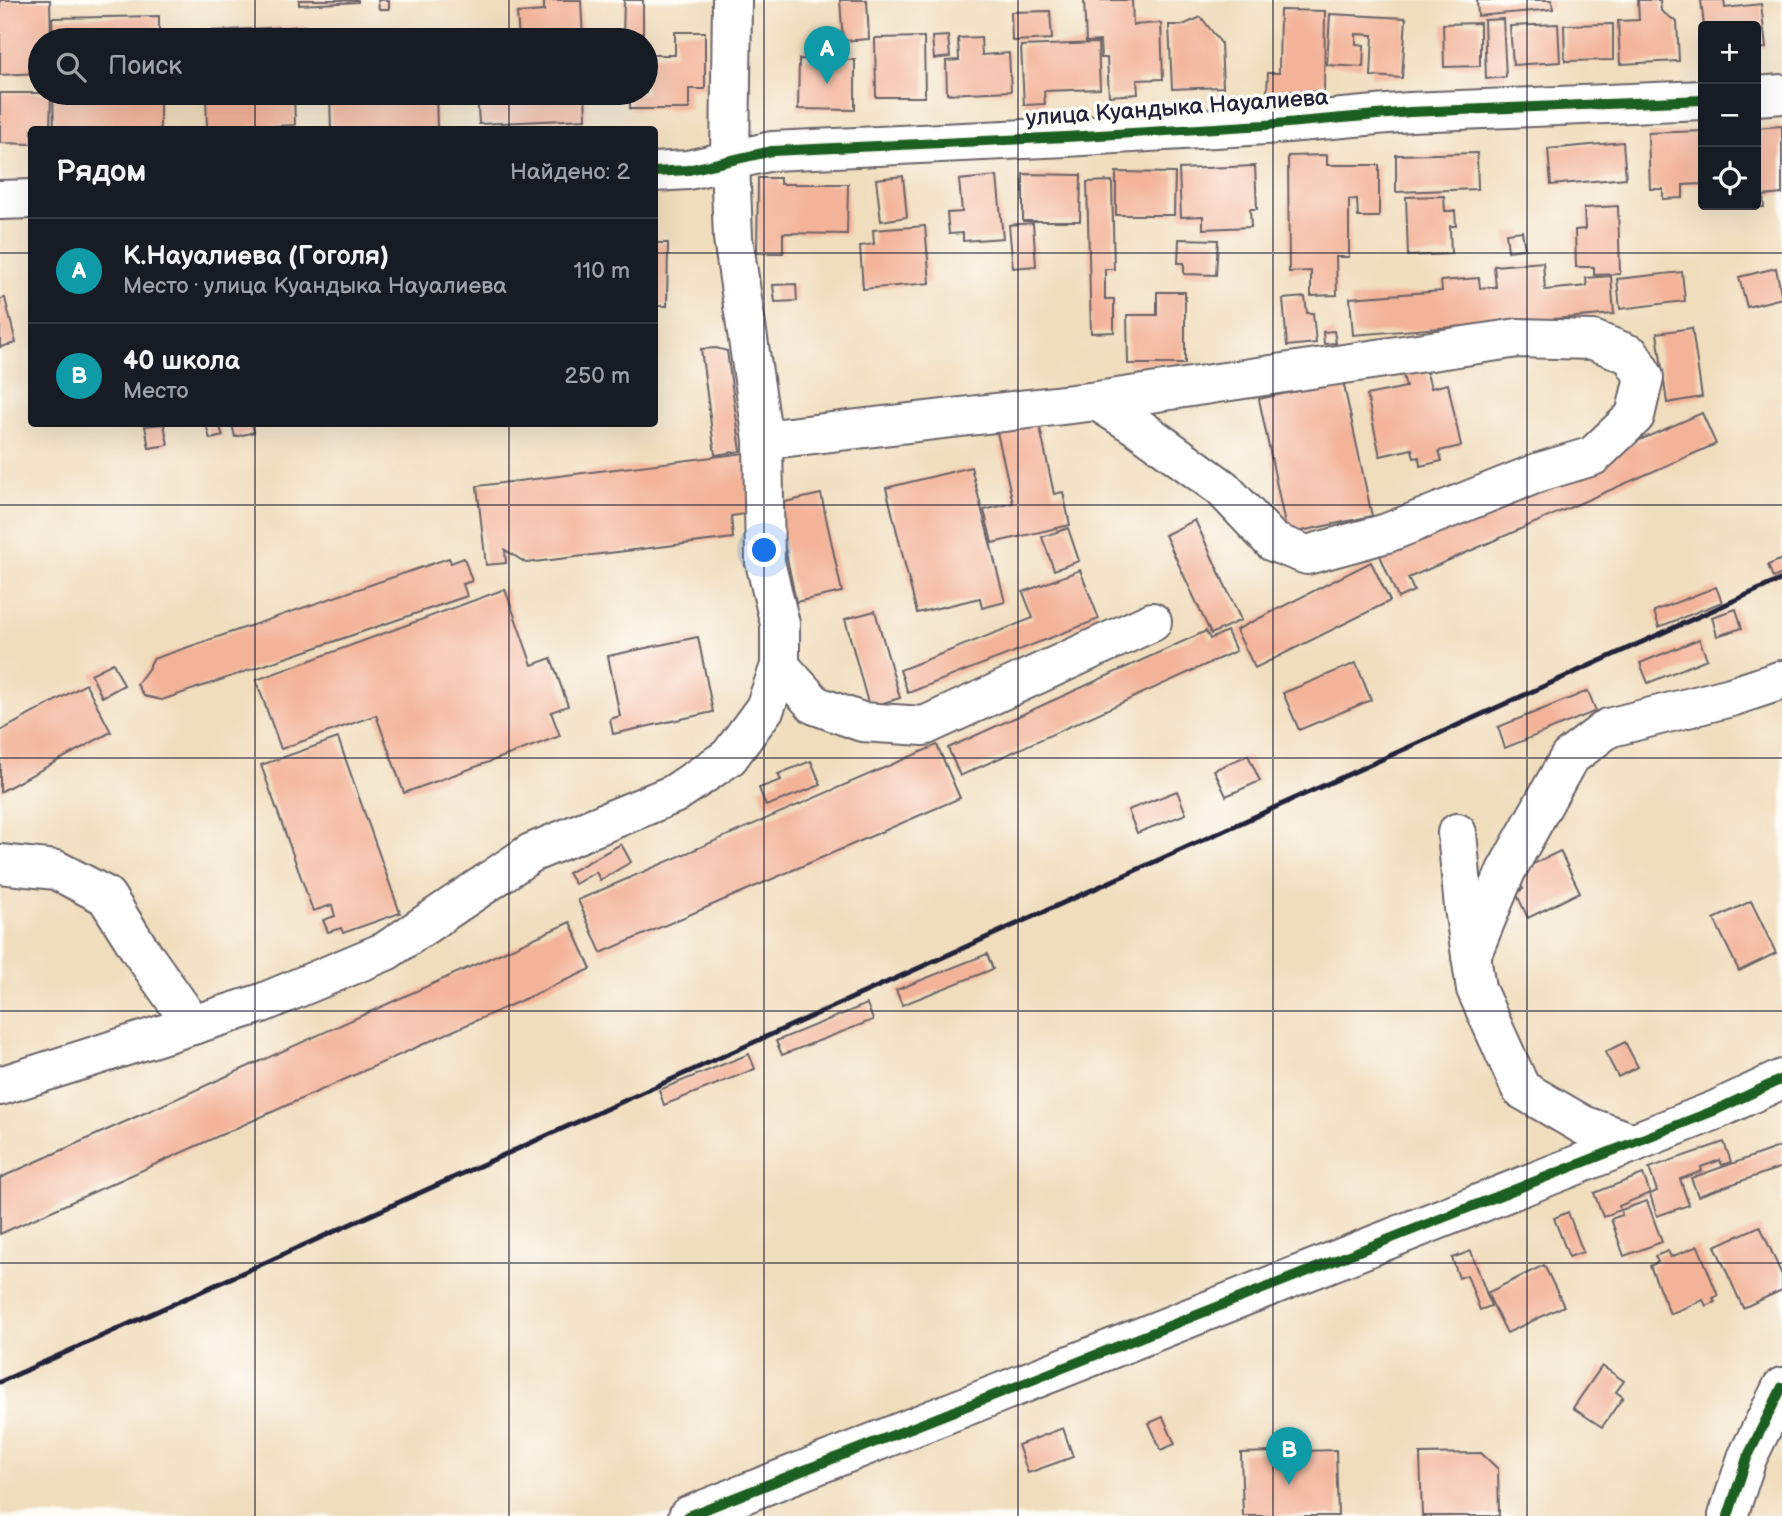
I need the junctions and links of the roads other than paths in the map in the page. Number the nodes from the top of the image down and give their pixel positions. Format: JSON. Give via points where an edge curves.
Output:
{"nodes":[{"id":1,"x":732,"y":0,"type":"edge"},
{"id":2,"x":1782,"y":94,"type":"edge"},
{"id":3,"x":1761,"y":96,"type":"edge"},
{"id":4,"x":1698,"y":100,"type":"edge"},
{"id":5,"x":730,"y":161,"type":"junction"},
{"id":6,"x":658,"y":172,"type":"edge"},
{"id":7,"x":28,"y":199,"type":"edge"},
{"id":8,"x":0,"y":200,"type":"edge"},
{"id":9,"x":1097,"y":401,"type":"junction"},
{"id":10,"x":763,"y":440,"type":"junction"},
{"id":11,"x":1152,"y":622,"type":"dead end"},
{"id":12,"x":780,"y":666,"type":"junction"},
{"id":13,"x":1782,"y":680,"type":"edge"},
{"id":14,"x":1457,"y":833,"type":"dead end"},
{"id":15,"x":0,"y":864,"type":"edge"},
{"id":16,"x":1472,"y":956,"type":"junction"},
{"id":17,"x":193,"y":1025,"type":"junction"},
{"id":18,"x":1782,"y":1079,"type":"edge"},
{"id":19,"x":0,"y":1086,"type":"edge"},
{"id":20,"x":1633,"y":1143,"type":"junction"},
{"id":21,"x":1782,"y":1387,"type":"edge"},
{"id":22,"x":688,"y":1516,"type":"edge"},
{"id":23,"x":1728,"y":1516,"type":"edge"}],
"edges":[{"from":1,"to":5,"type":"street"},
{"from":2,"to":3,"type":"street"},
{"from":4,"to":5,"type":"street","name":"улица Куандыка Науалиева","via":[[1410,112],[1265,125],[772,151]]},
{"from":5,"to":6,"type":"street","name":"улица Куандыка Науалиева"},
{"from":5,"to":10,"type":"street","via":[[733,238]]},
{"from":7,"to":8,"type":"street"},
{"from":9,"to":9,"type":"street","via":[[1518,338],[1594,340],[1631,355],[1644,377],[1635,416],[1593,456],[1528,476],[1387,533],[1307,555],[1273,542],[1222,488]]},
{"from":9,"to":10,"type":"street"},
{"from":10,"to":12,"type":"street","via":[[765,562],[780,624]]},
{"from":11,"to":12,"type":"street","via":[[925,726],[862,722],[815,705]]},
{"from":12,"to":17,"type":"street","via":[[765,708],[729,757],[674,794],[531,853],[386,951],[262,1003]]},
{"from":13,"to":16,"type":"street","via":[[1608,728],[1569,758],[1506,871]]},
{"from":14,"to":16,"type":"street"},
{"from":15,"to":17,"type":"street","via":[[56,870],[106,896]]},
{"from":16,"to":20,"type":"street","via":[[1476,989],[1521,1090],[1583,1125]]},
{"from":17,"to":19,"type":"street"},
{"from":18,"to":20,"type":"street"},
{"from":20,"to":22,"type":"street"},
{"from":21,"to":23,"type":"street","via":[[1747,1458]]}]}
